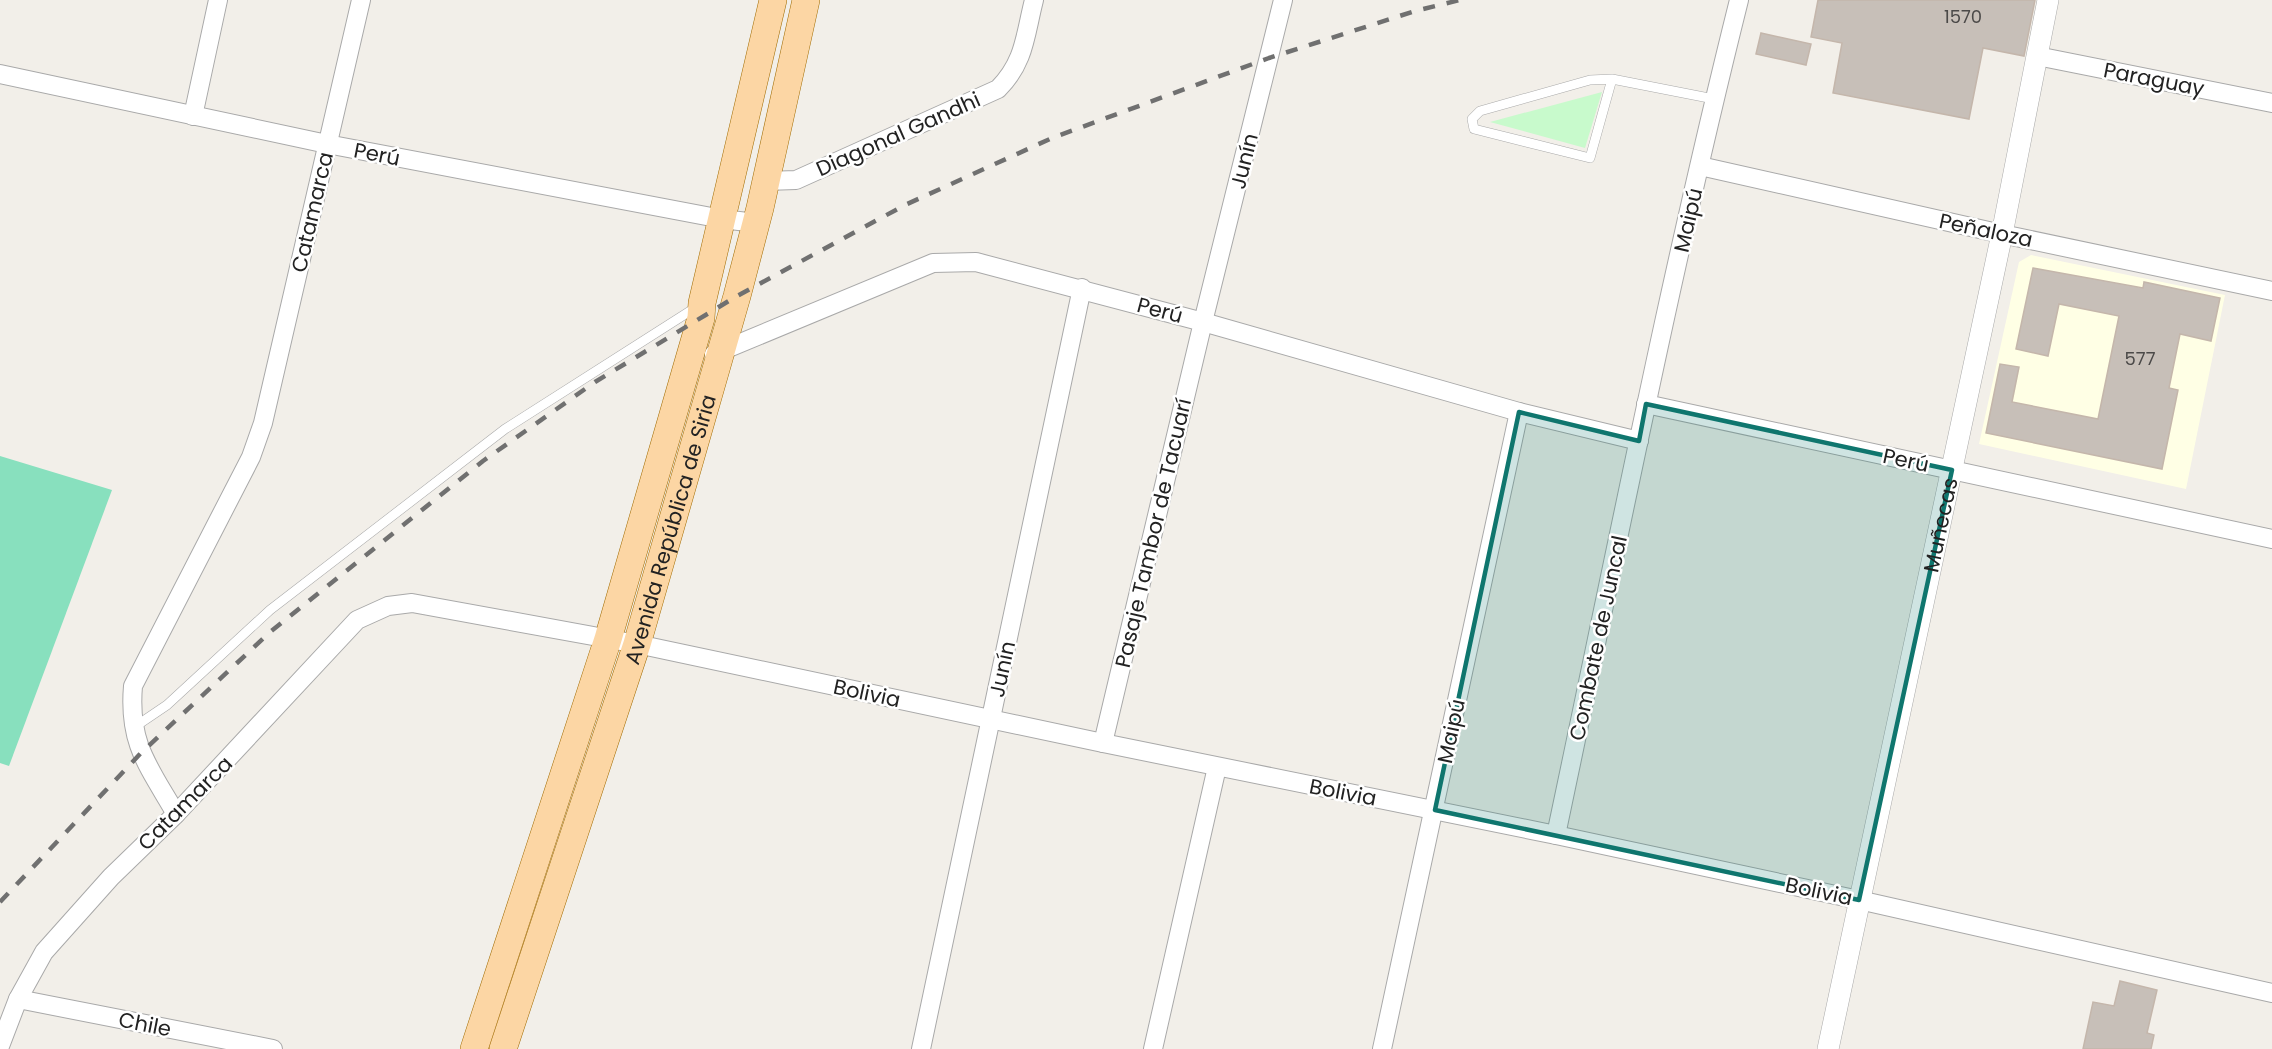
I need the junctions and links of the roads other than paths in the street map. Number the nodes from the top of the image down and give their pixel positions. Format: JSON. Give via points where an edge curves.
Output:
{"nodes":[{"id":1,"x":218,"y":0,"type":"edge"},
{"id":2,"x":361,"y":0,"type":"edge"},
{"id":3,"x":773,"y":0,"type":"edge"},
{"id":4,"x":806,"y":0,"type":"edge"},
{"id":5,"x":1034,"y":0,"type":"edge"},
{"id":6,"x":1283,"y":0,"type":"edge"},
{"id":7,"x":1739,"y":0,"type":"edge"},
{"id":8,"x":2048,"y":0,"type":"edge"},
{"id":9,"x":2037,"y":56,"type":"junction"},
{"id":10,"x":0,"y":75,"type":"edge"},
{"id":11,"x":1612,"y":79,"type":"junction"},
{"id":12,"x":1714,"y":99,"type":"junction"},
{"id":13,"x":2272,"y":102,"type":"edge"},
{"id":14,"x":193,"y":116,"type":"junction"},
{"id":15,"x":327,"y":144,"type":"junction"},
{"id":16,"x":1700,"y":166,"type":"junction"},
{"id":17,"x":766,"y":181,"type":"junction"},
{"id":18,"x":722,"y":219,"type":"junction"},
{"id":19,"x":756,"y":223,"type":"junction"},
{"id":20,"x":2002,"y":234,"type":"junction"},
{"id":21,"x":1082,"y":288,"type":"junction"},
{"id":22,"x":2272,"y":291,"type":"edge"},
{"id":23,"x":702,"y":303,"type":"junction"},
{"id":24,"x":1203,"y":322,"type":"junction"},
{"id":25,"x":721,"y":353,"type":"junction"},
{"id":26,"x":688,"y":359,"type":"junction"},
{"id":27,"x":1646,"y":405,"type":"junction"},
{"id":28,"x":1519,"y":412,"type":"junction"},
{"id":29,"x":1639,"y":441,"type":"junction"},
{"id":30,"x":1952,"y":470,"type":"junction"},
{"id":31,"x":2272,"y":538,"type":"edge"},
{"id":32,"x":411,"y":603,"type":"joint"},
{"id":33,"x":608,"y":639,"type":"junction"},
{"id":34,"x":637,"y":644,"type":"junction"},
{"id":35,"x":991,"y":719,"type":"junction"},
{"id":36,"x":133,"y":728,"type":"junction"},
{"id":37,"x":1103,"y":743,"type":"junction"},
{"id":38,"x":1217,"y":767,"type":"junction"},
{"id":39,"x":1434,"y":810,"type":"junction"},
{"id":40,"x":176,"y":814,"type":"junction"},
{"id":41,"x":1556,"y":835,"type":"junction"},
{"id":42,"x":1858,"y":900,"type":"junction"},
{"id":43,"x":2272,"y":993,"type":"edge"},
{"id":44,"x":18,"y":999,"type":"junction"},
{"id":45,"x":0,"y":1046,"type":"edge"},
{"id":46,"x":273,"y":1049,"type":"edge"},
{"id":47,"x":474,"y":1049,"type":"edge"},
{"id":48,"x":503,"y":1049,"type":"edge"},
{"id":49,"x":921,"y":1049,"type":"edge"},
{"id":50,"x":1153,"y":1049,"type":"edge"},
{"id":51,"x":1382,"y":1049,"type":"edge"},
{"id":52,"x":1828,"y":1049,"type":"edge"}],
"edges":[{"from":1,"to":14,"type":"street"},
{"from":2,"to":15,"type":"street","name":"Catamarca"},
{"from":3,"to":18,"type":"main road","name":"Avenida República de Siria"},
{"from":4,"to":17,"type":"main road","name":"Avenida República de Siria"},
{"from":5,"to":17,"type":"street","name":"Diagonal Gandhi","via":[[1019,63],[998,89],[796,180]]},
{"from":6,"to":24,"type":"street","name":"Junín"},
{"from":7,"to":12,"type":"street","name":"Maipú"},
{"from":8,"to":9,"type":"street","name":"Muñecas"},
{"from":9,"to":13,"type":"street","name":"Paraguay"},
{"from":9,"to":20,"type":"street","name":"Muñecas"},
{"from":10,"to":14,"type":"street","name":"Perú"},
{"from":11,"to":11,"type":"lane","via":[[1590,80],[1480,111],[1472,119],[1474,129],[1590,158]]},
{"from":11,"to":12,"type":"lane"},
{"from":12,"to":16,"type":"street","name":"Maipú"},
{"from":14,"to":15,"type":"street","name":"Perú"},
{"from":15,"to":18,"type":"street","name":"Perú"},
{"from":15,"to":36,"type":"street","name":"Catamarca","via":[[252,457],[133,686]]},
{"from":16,"to":20,"type":"street","name":"Peñaloza"},
{"from":16,"to":27,"type":"street","name":"Maipú"},
{"from":17,"to":19,"type":"main road","name":"Avenida República de Siria"},
{"from":18,"to":19,"type":"street","name":"Perú"},
{"from":18,"to":23,"type":"main road","name":"Avenida República de Siria"},
{"from":19,"to":25,"type":"main road","name":"Avenida República de Siria"},
{"from":20,"to":22,"type":"street","name":"Peñaloza"},
{"from":20,"to":30,"type":"street","name":"Muñecas"},
{"from":21,"to":24,"type":"street","name":"Perú"},
{"from":21,"to":25,"type":"street","name":"Perú","via":[[976,262],[933,262]]},
{"from":21,"to":35,"type":"street","name":"Junín"},
{"from":23,"to":26,"type":"main road","name":"Avenida República de Siria"},
{"from":23,"to":36,"type":"lane","via":[[505,429],[270,610],[167,705]]},
{"from":24,"to":28,"type":"street","name":"Perú"},
{"from":24,"to":37,"type":"street","name":"Pasaje Tambor de Tacuarí"},
{"from":25,"to":26,"type":"street","name":"Perú"},
{"from":25,"to":34,"type":"main road","name":"Avenida República de Siria"},
{"from":26,"to":33,"type":"main road","name":"Avenida República de Siria"},
{"from":27,"to":29,"type":"street","name":"Maipú"},
{"from":27,"to":30,"type":"street","name":"Perú"},
{"from":28,"to":29,"type":"street","name":"Perú"},
{"from":28,"to":39,"type":"street","name":"Maipú"},
{"from":29,"to":41,"type":"street","name":"Combate de Juncal"},
{"from":30,"to":31,"type":"street","name":"Perú"},
{"from":30,"to":42,"type":"street","name":"Muñecas"},
{"from":32,"to":33,"type":"street","name":"Bolivia"},
{"from":32,"to":40,"type":"street","name":"Catamarca","via":[[388,606],[357,620]]},
{"from":33,"to":34,"type":"street","name":"Bolivia"},
{"from":33,"to":47,"type":"main road","name":"Avenida República de Siria"},
{"from":34,"to":35,"type":"street","name":"Bolivia"},
{"from":34,"to":48,"type":"main road","name":"Avenida República de Siria"},
{"from":35,"to":37,"type":"street","name":"Bolivia"},
{"from":35,"to":49,"type":"street","name":"Junín"},
{"from":36,"to":40,"type":"street","name":"Catamarca","via":[[141,753]]},
{"from":37,"to":38,"type":"street","name":"Bolivia"},
{"from":38,"to":39,"type":"street","name":"Bolivia"},
{"from":38,"to":50,"type":"street"},
{"from":39,"to":41,"type":"street","name":"Bolivia"},
{"from":39,"to":51,"type":"street","name":"Maipú"},
{"from":40,"to":44,"type":"street","name":"Catamarca","via":[[111,877],[44,952]]},
{"from":41,"to":42,"type":"street","name":"Bolivia"},
{"from":42,"to":43,"type":"street","name":"Bolivia"},
{"from":42,"to":52,"type":"street","name":"Muñecas"},
{"from":44,"to":45,"type":"street","name":"Catamarca"},
{"from":44,"to":46,"type":"street","name":"Chile"}]}
